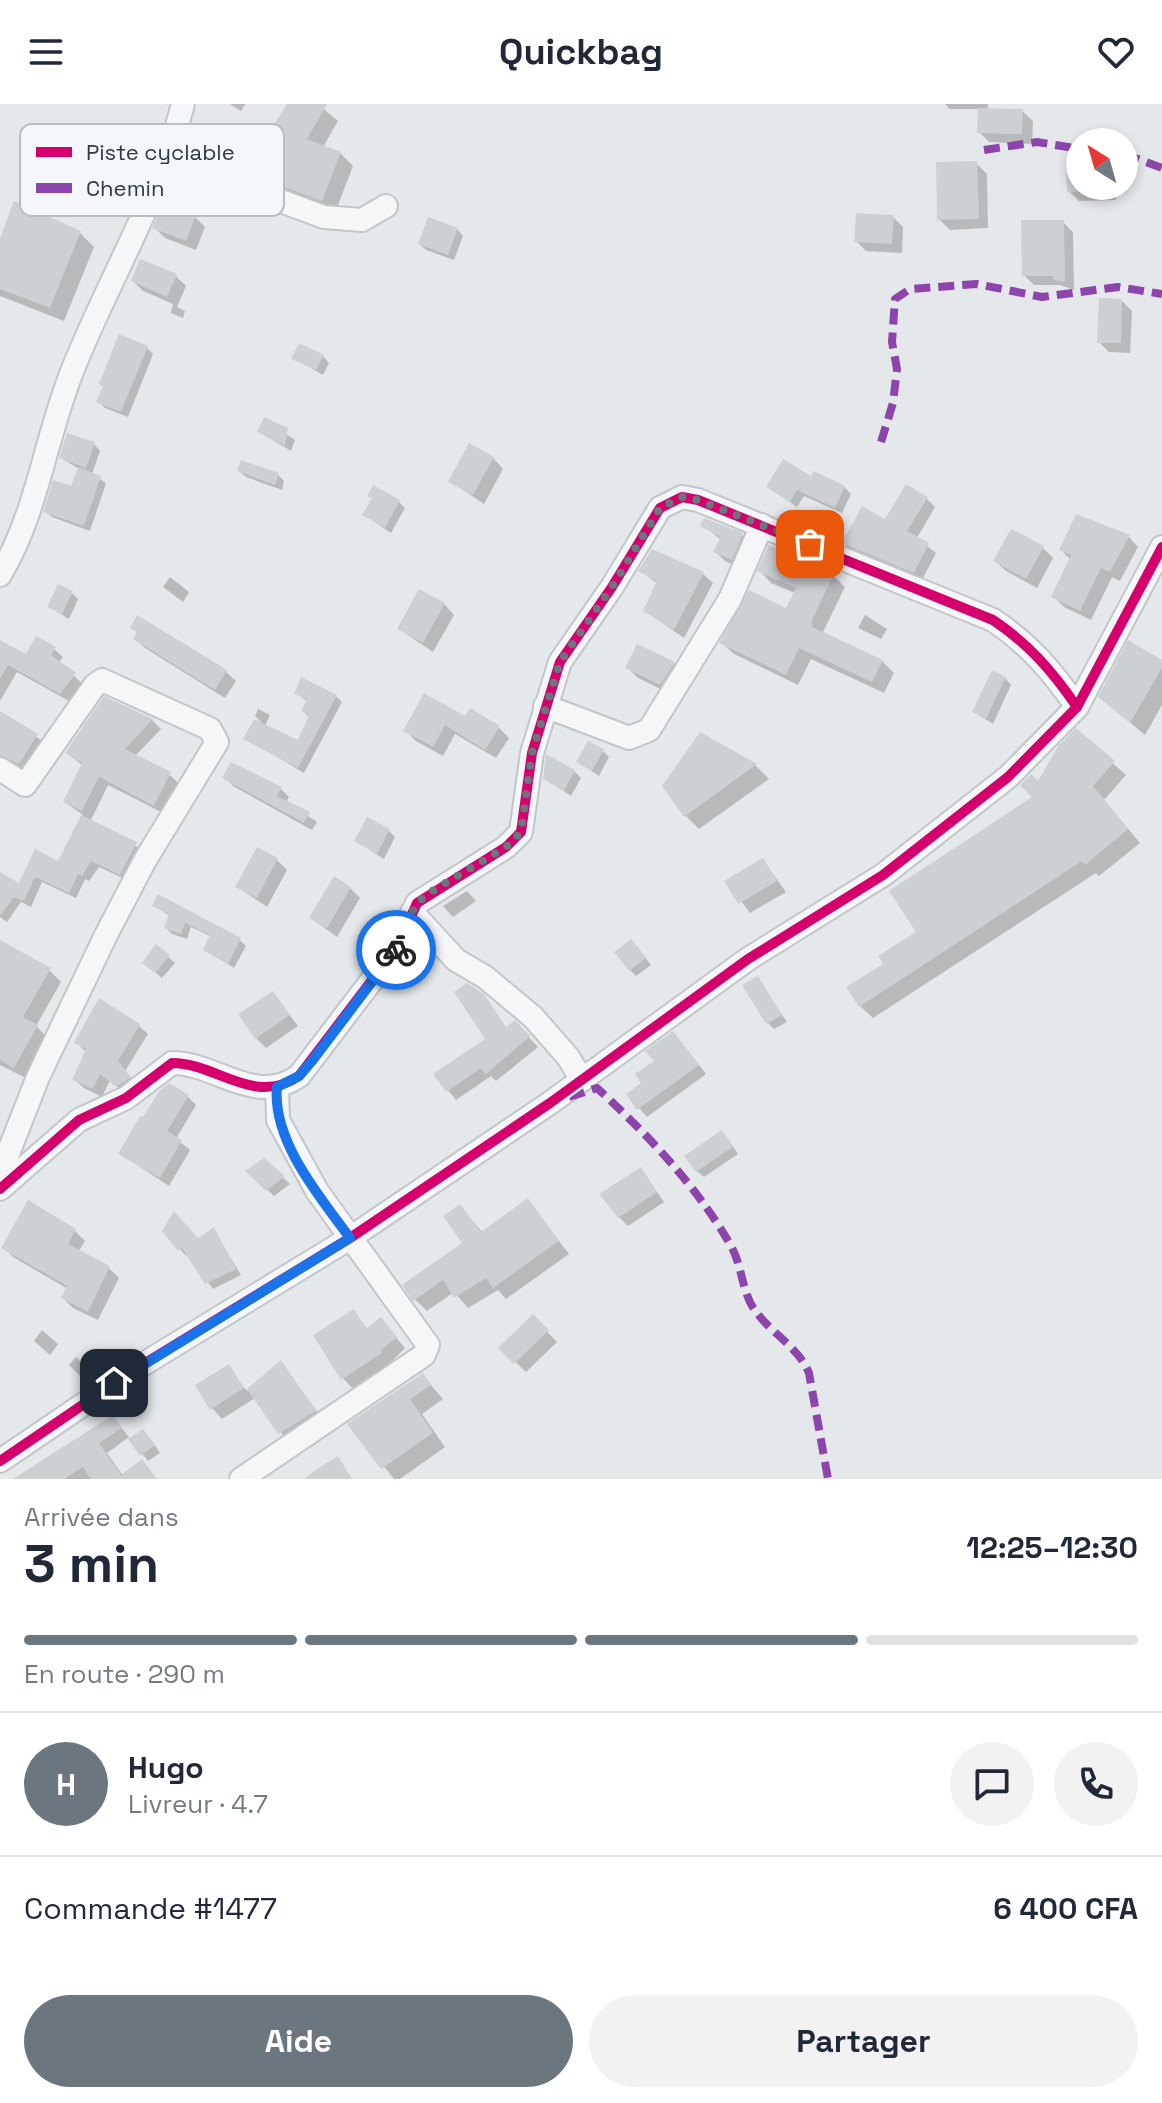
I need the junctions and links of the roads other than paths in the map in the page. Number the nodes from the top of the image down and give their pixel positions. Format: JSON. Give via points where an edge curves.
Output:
{"nodes":[{"id":1,"x":183,"y":104,"type":"edge"},
{"id":2,"x":178,"y":124,"type":"edge"},
{"id":3,"x":284,"y":202,"type":"edge"},
{"id":4,"x":386,"y":206,"type":"dead end"},
{"id":5,"x":142,"y":216,"type":"edge"},
{"id":6,"x":762,"y":525,"type":"junction"},
{"id":7,"x":1162,"y":547,"type":"edge"},
{"id":8,"x":0,"y":575,"type":"edge"},
{"id":9,"x":545,"y":706,"type":"junction"},
{"id":10,"x":1077,"y":707,"type":"junction"},
{"id":11,"x":0,"y":769,"type":"edge"},
{"id":12,"x":412,"y":912,"type":"junction"},
{"id":13,"x":582,"y":1080,"type":"junction"},
{"id":14,"x":277,"y":1087,"type":"junction"},
{"id":15,"x":0,"y":1174,"type":"edge"},
{"id":16,"x":0,"y":1189,"type":"edge"},
{"id":17,"x":350,"y":1238,"type":"junction"},
{"id":18,"x":0,"y":1461,"type":"edge"},
{"id":19,"x":241,"y":1479,"type":"edge"}],
"edges":[{"from":1,"to":2,"type":"street"},
{"from":3,"to":4,"type":"street","via":[[324,217],[362,220]]},
{"from":5,"to":8,"type":"street","via":[[74,368],[44,453],[33,508]]},
{"from":6,"to":9,"type":"street","via":[[682,497],[660,508],[560,662]]},
{"from":6,"to":9,"type":"street","via":[[730,599],[649,730],[629,738]]},
{"from":6,"to":10,"type":"street","via":[[993,620],[1040,658]]},
{"from":7,"to":10,"type":"street"},
{"from":9,"to":12,"type":"street","via":[[521,832],[506,847],[424,896]]},
{"from":10,"to":13,"type":"street","via":[[1008,777],[883,875],[748,959]]},
{"from":11,"to":15,"type":"street","via":[[25,785],[102,680],[210,729],[217,742],[106,935],[38,1077]]},
{"from":12,"to":13,"type":"street","via":[[456,960],[533,1017]]},
{"from":12,"to":14,"type":"street","via":[[398,946],[312,1061],[299,1076]]},
{"from":13,"to":17,"type":"street"},
{"from":14,"to":16,"type":"street","via":[[250,1088],[200,1067],[172,1063],[126,1098],[79,1120]]},
{"from":14,"to":17,"type":"street","via":[[278,1120]]},
{"from":17,"to":18,"type":"street","via":[[137,1368]]},
{"from":17,"to":19,"type":"street","via":[[425,1335],[424,1355]]}]}
